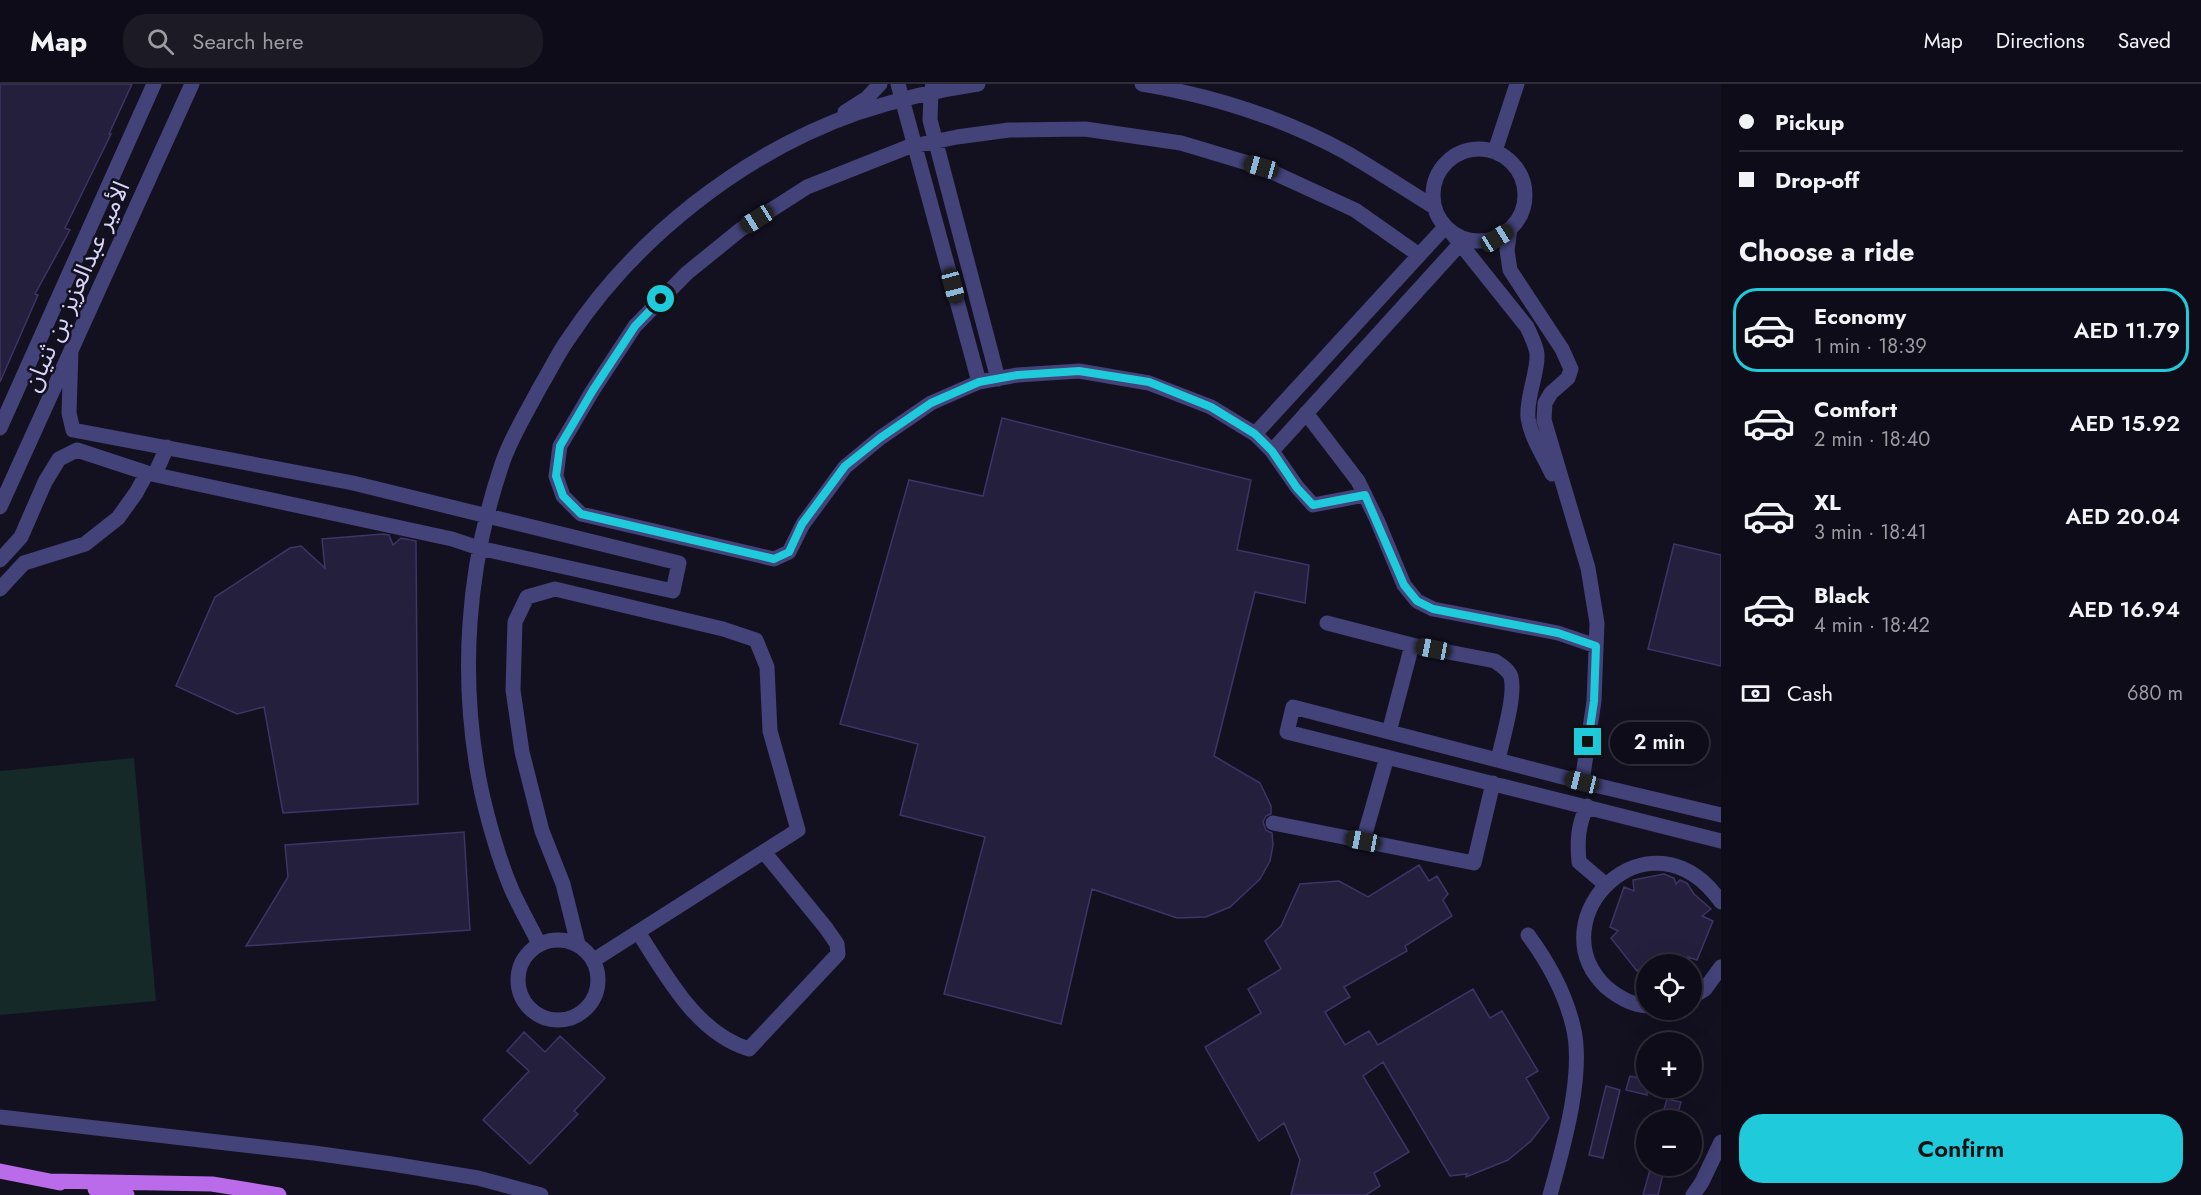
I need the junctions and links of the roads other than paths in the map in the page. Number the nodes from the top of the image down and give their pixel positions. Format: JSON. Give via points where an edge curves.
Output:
{"nodes":[{"id":1,"x":154,"y":84,"type":"edge"},
{"id":2,"x":192,"y":84,"type":"edge"},
{"id":3,"x":880,"y":84,"type":"edge"},
{"id":4,"x":898,"y":84,"type":"edge"},
{"id":5,"x":978,"y":84,"type":"edge"},
{"id":6,"x":1142,"y":84,"type":"edge"},
{"id":7,"x":1517,"y":84,"type":"edge"},
{"id":8,"x":932,"y":88,"type":"edge"},
{"id":9,"x":901,"y":100,"type":"junction"},
{"id":10,"x":813,"y":132,"type":"junction"},
{"id":11,"x":936,"y":141,"type":"junction"},
{"id":12,"x":914,"y":146,"type":"junction"},
{"id":13,"x":1495,"y":151,"type":"junction"},
{"id":14,"x":1434,"y":207,"type":"junction"},
{"id":15,"x":1510,"y":229,"type":"junction"},
{"id":16,"x":1452,"y":234,"type":"junction"},
{"id":17,"x":1419,"y":255,"type":"junction"},
{"id":18,"x":71,"y":351,"type":"junction"},
{"id":19,"x":998,"y":379,"type":"junction"},
{"id":20,"x":979,"y":382,"type":"junction"},
{"id":21,"x":4,"y":405,"type":"edge"},
{"id":22,"x":1306,"y":413,"type":"junction"},
{"id":23,"x":0,"y":428,"type":"edge"},
{"id":24,"x":1255,"y":434,"type":"junction"},
{"id":25,"x":167,"y":447,"type":"junction"},
{"id":26,"x":1272,"y":451,"type":"junction"},
{"id":27,"x":151,"y":473,"type":"junction"},
{"id":28,"x":1365,"y":495,"type":"junction"},
{"id":29,"x":0,"y":507,"type":"edge"},
{"id":30,"x":1571,"y":511,"type":"junction"},
{"id":31,"x":487,"y":514,"type":"junction"},
{"id":32,"x":479,"y":548,"type":"junction"},
{"id":33,"x":0,"y":560,"type":"edge"},
{"id":34,"x":0,"y":589,"type":"edge"},
{"id":35,"x":1327,"y":624,"type":"dead end"},
{"id":36,"x":1412,"y":645,"type":"junction"},
{"id":37,"x":1596,"y":646,"type":"junction"},
{"id":38,"x":1389,"y":732,"type":"junction"},
{"id":39,"x":1387,"y":757,"type":"junction"},
{"id":40,"x":1498,"y":760,"type":"junction"},
{"id":41,"x":1582,"y":782,"type":"junction"},
{"id":42,"x":1493,"y":783,"type":"junction"},
{"id":43,"x":1587,"y":806,"type":"junction"},
{"id":44,"x":1721,"y":814,"type":"edge"},
{"id":45,"x":1273,"y":823,"type":"dead end"},
{"id":46,"x":1363,"y":841,"type":"junction"},
{"id":47,"x":1721,"y":842,"type":"edge"},
{"id":48,"x":764,"y":852,"type":"junction"},
{"id":49,"x":1606,"y":885,"type":"junction"},
{"id":50,"x":1721,"y":902,"type":"edge"},
{"id":51,"x":638,"y":932,"type":"junction"},
{"id":52,"x":1528,"y":935,"type":"dead end"},
{"id":53,"x":539,"y":944,"type":"junction"},
{"id":54,"x":578,"y":944,"type":"junction"},
{"id":55,"x":594,"y":960,"type":"junction"},
{"id":56,"x":1721,"y":967,"type":"edge"},
{"id":57,"x":1702,"y":991,"type":"edge"},
{"id":58,"x":1636,"y":1005,"type":"edge"},
{"id":59,"x":0,"y":1117,"type":"edge"},
{"id":60,"x":1721,"y":1142,"type":"edge"},
{"id":61,"x":0,"y":1171,"type":"edge"},
{"id":62,"x":50,"y":1181,"type":"junction"},
{"id":63,"x":128,"y":1195,"type":"edge"},
{"id":64,"x":279,"y":1195,"type":"edge"},
{"id":65,"x":541,"y":1195,"type":"edge"},
{"id":66,"x":1550,"y":1195,"type":"edge"},
{"id":67,"x":1693,"y":1195,"type":"edge"}],
"edges":[{"from":1,"to":21,"type":"street","name":"الأمير عبدالعزيز بن ثنيان"},
{"from":2,"to":18,"type":"street","name":"الأمير عبدالعزيز بن ثنيان"},
{"from":3,"to":10,"type":"street","via":[[867,98]]},
{"from":4,"to":9,"type":"street"},
{"from":5,"to":8,"type":"street"},
{"from":6,"to":14,"type":"street","via":[[1222,101],[1292,127],[1347,153]]},
{"from":7,"to":13,"type":"street"},
{"from":8,"to":9,"type":"street"},
{"from":8,"to":11,"type":"street","via":[[930,120]]},
{"from":9,"to":10,"type":"street","via":[[856,113]]},
{"from":9,"to":12,"type":"street"},
{"from":10,"to":31,"type":"street","via":[[771,152],[697,202],[627,264],[568,339],[523,419],[503,461]]},
{"from":11,"to":12,"type":"street"},
{"from":11,"to":17,"type":"street","via":[[1009,130],[1085,129],[1180,143],[1261,167],[1355,210]]},
{"from":11,"to":19,"type":"street"},
{"from":12,"to":20,"type":"street"},
{"from":12,"to":20,"type":"street","via":[[807,187],[740,230],[687,273],[635,326],[593,390],[560,446],[556,476],[563,496],[581,514],[774,559],[789,552],[802,524],[845,466],[931,403]]},
{"from":13,"to":14,"type":"street","via":[[1466,150],[1442,165],[1432,192]]},
{"from":13,"to":15,"type":"street","via":[[1517,167],[1523,179],[1524,206]]},
{"from":14,"to":16,"type":"street"},
{"from":15,"to":16,"type":"street","via":[[1497,238],[1481,241]]},
{"from":15,"to":30,"type":"street","via":[[1510,270],[1571,369],[1568,378],[1545,403],[1544,420]]},
{"from":16,"to":17,"type":"street"},
{"from":16,"to":22,"type":"street"},
{"from":16,"to":30,"type":"street","via":[[1527,327],[1537,355],[1528,403],[1531,430]]},
{"from":17,"to":24,"type":"street"},
{"from":18,"to":25,"type":"street","via":[[69,413],[73,430]]},
{"from":18,"to":29,"type":"street","name":"الأمير عبدالعزيز بن ثنيان"},
{"from":19,"to":20,"type":"street"},
{"from":19,"to":24,"type":"street","via":[[1079,371],[1149,382],[1211,407]]},
{"from":21,"to":23,"type":"street","name":"الأمير عبدالعزيز بن ثنيان"},
{"from":22,"to":26,"type":"street"},
{"from":22,"to":28,"type":"street"},
{"from":24,"to":26,"type":"street"},
{"from":25,"to":27,"type":"street"},
{"from":25,"to":31,"type":"street"},
{"from":26,"to":28,"type":"street","via":[[1313,505]]},
{"from":27,"to":32,"type":"street"},
{"from":27,"to":33,"type":"street","via":[[77,450],[59,459],[21,537]]},
{"from":27,"to":34,"type":"street","via":[[118,518],[85,544],[24,563]]},
{"from":28,"to":37,"type":"street","via":[[1404,585],[1417,601],[1433,609],[1558,633]]},
{"from":30,"to":37,"type":"street","via":[[1588,568],[1598,622]]},
{"from":31,"to":32,"type":"street"},
{"from":31,"to":32,"type":"street","via":[[679,563],[673,591]]},
{"from":32,"to":53,"type":"street","via":[[467,649],[473,748],[480,787],[510,886]]},
{"from":35,"to":36,"type":"street"},
{"from":36,"to":38,"type":"street"},
{"from":36,"to":40,"type":"street","via":[[1495,661],[1511,675],[1512,689]]},
{"from":37,"to":41,"type":"street","via":[[1594,701]]},
{"from":38,"to":39,"type":"street","via":[[1293,707],[1287,732]]},
{"from":38,"to":40,"type":"street"},
{"from":39,"to":42,"type":"street"},
{"from":39,"to":46,"type":"street"},
{"from":40,"to":41,"type":"street"},
{"from":41,"to":44,"type":"street"},
{"from":42,"to":43,"type":"street"},
{"from":42,"to":46,"type":"street","via":[[1474,863]]},
{"from":43,"to":47,"type":"street"},
{"from":43,"to":49,"type":"street","via":[[1577,842],[1579,862]]},
{"from":45,"to":46,"type":"street"},
{"from":48,"to":51,"type":"street"},
{"from":48,"to":51,"type":"street","via":[[826,928],[837,944],[838,954],[749,1049],[733,1044],[702,1021]]},
{"from":48,"to":54,"type":"street","via":[[798,830],[770,731],[767,667],[756,640],[555,589],[527,597],[515,622],[513,690],[522,752],[542,831],[564,884]]},
{"from":49,"to":50,"type":"street","via":[[1618,874],[1640,865],[1664,863],[1687,869],[1706,883]]},
{"from":49,"to":58,"type":"street","via":[[1588,911],[1584,934],[1587,958],[1598,979],[1616,995]]},
{"from":51,"to":55,"type":"street"},
{"from":52,"to":66,"type":"street","via":[[1545,958],[1574,1027],[1572,1100]]},
{"from":53,"to":54,"type":"street","via":[[552,940]]},
{"from":53,"to":55,"type":"street","via":[[521,963],[519,990],[524,1002],[545,1019],[572,1018],[593,1002],[599,976]]},
{"from":54,"to":55,"type":"street"},
{"from":56,"to":57,"type":"street"},
{"from":59,"to":65,"type":"street","via":[[381,1163],[478,1178]]},
{"from":60,"to":67,"type":"street"},
{"from":61,"to":62,"type":"main road"},
{"from":62,"to":63,"type":"main road"},
{"from":62,"to":64,"type":"main road","via":[[212,1184]]}]}
